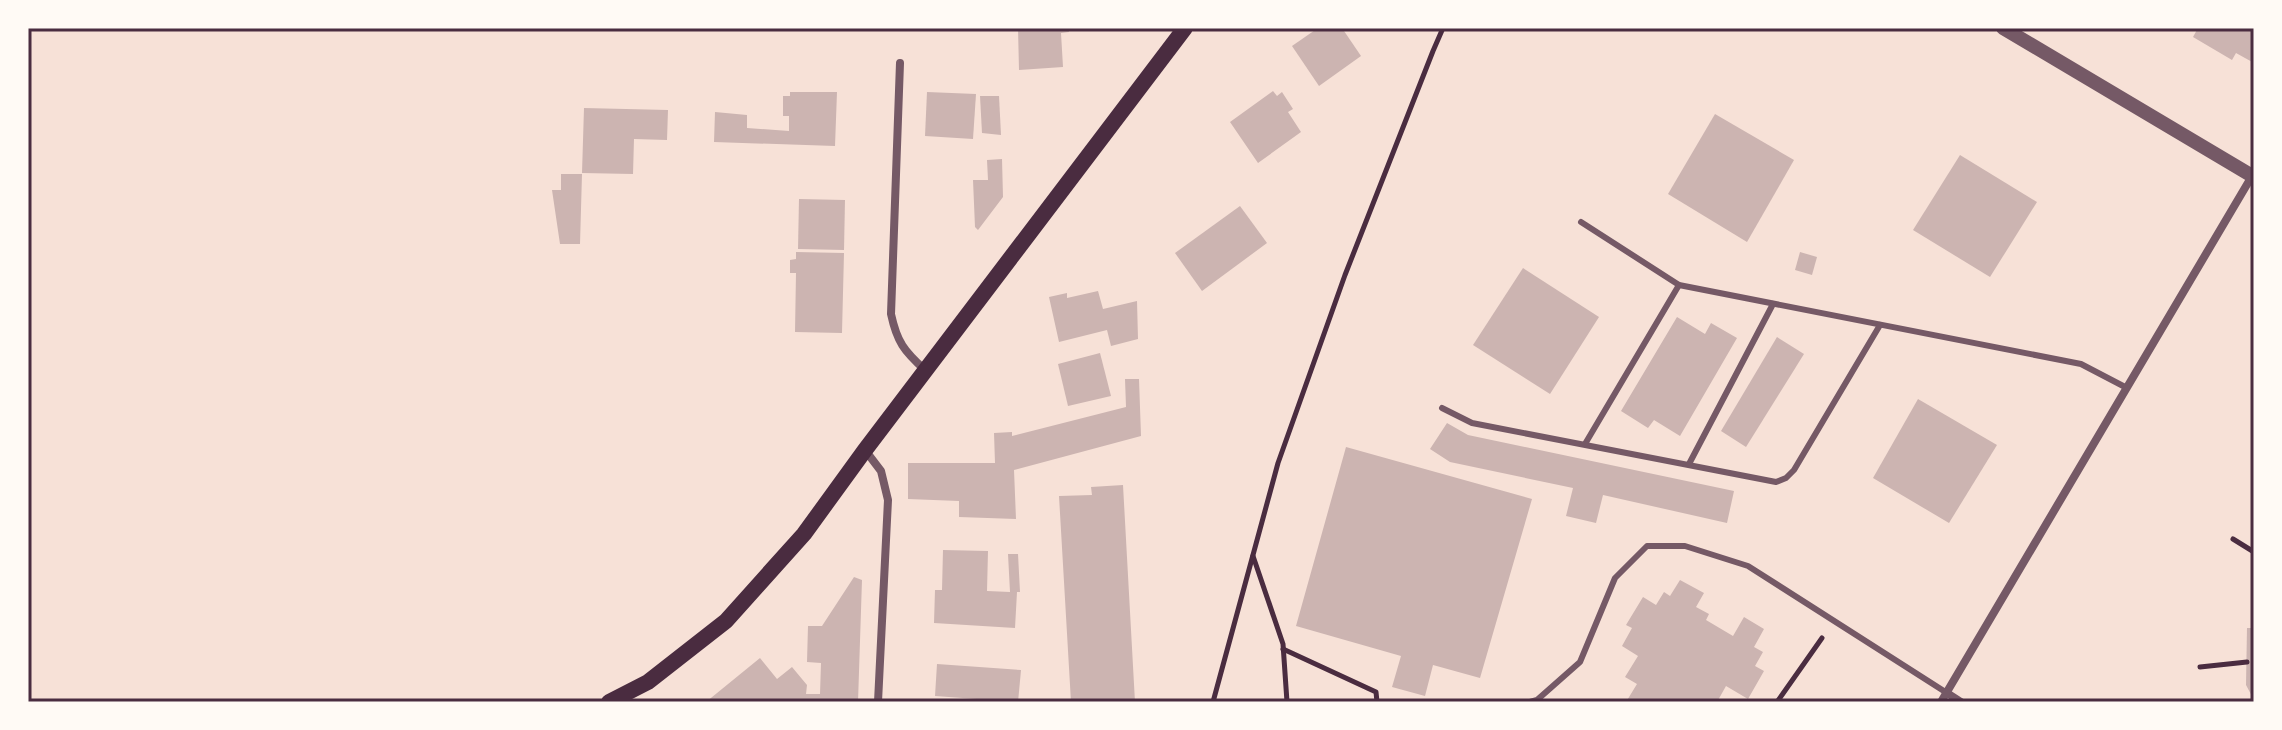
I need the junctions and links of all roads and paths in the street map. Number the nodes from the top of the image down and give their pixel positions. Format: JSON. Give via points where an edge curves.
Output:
{"nodes":[{"id":1,"x":1185,"y":28,"type":"edge"},
{"id":2,"x":1443,"y":28,"type":"edge"},
{"id":3,"x":2003,"y":28,"type":"edge"},
{"id":4,"x":900,"y":63,"type":"dead end"},
{"id":5,"x":2253,"y":176,"type":"edge"},
{"id":6,"x":1581,"y":222,"type":"dead end"},
{"id":7,"x":1679,"y":285,"type":"junction"},
{"id":8,"x":1773,"y":304,"type":"junction"},
{"id":9,"x":1880,"y":325,"type":"junction"},
{"id":10,"x":925,"y":371,"type":"junction"},
{"id":11,"x":2127,"y":388,"type":"junction"},
{"id":12,"x":1442,"y":408,"type":"dead end"},
{"id":13,"x":1585,"y":444,"type":"junction"},
{"id":14,"x":865,"y":450,"type":"junction"},
{"id":15,"x":1689,"y":464,"type":"junction"},
{"id":16,"x":2233,"y":539,"type":"dead end"},
{"id":17,"x":2254,"y":552,"type":"edge"},
{"id":18,"x":1253,"y":556,"type":"junction"},
{"id":19,"x":1834,"y":621,"type":"junction"},
{"id":20,"x":1283,"y":649,"type":"junction"},
{"id":21,"x":2247,"y":662,"type":"dead end"},
{"id":22,"x":2200,"y":667,"type":"dead end"},
{"id":23,"x":1947,"y":693,"type":"junction"},
{"id":24,"x":609,"y":702,"type":"edge"},
{"id":25,"x":878,"y":702,"type":"edge"},
{"id":26,"x":1213,"y":702,"type":"edge"},
{"id":27,"x":1287,"y":702,"type":"edge"},
{"id":28,"x":1377,"y":702,"type":"edge"},
{"id":29,"x":1530,"y":702,"type":"edge"},
{"id":30,"x":1777,"y":702,"type":"edge"},
{"id":31,"x":1941,"y":702,"type":"edge"},
{"id":32,"x":1961,"y":702,"type":"edge"}],
"edges":[{"from":1,"to":10,"type":"main road"},
{"from":2,"to":18,"type":"path","via":[[1340,289],[1278,463]]},
{"from":3,"to":5,"type":"street"},
{"from":4,"to":10,"type":"street","via":[[891,314],[896,337]]},
{"from":5,"to":11,"type":"street"},
{"from":6,"to":7,"type":"lane"},
{"from":7,"to":8,"type":"lane"},
{"from":7,"to":13,"type":"lane"},
{"from":8,"to":9,"type":"lane"},
{"from":8,"to":15,"type":"lane"},
{"from":9,"to":11,"type":"lane","via":[[2081,364]]},
{"from":9,"to":15,"type":"lane","via":[[1786,478],[1776,482]]},
{"from":10,"to":14,"type":"main road"},
{"from":11,"to":23,"type":"street"},
{"from":12,"to":13,"type":"lane","via":[[1472,423]]},
{"from":13,"to":15,"type":"lane"},
{"from":14,"to":24,"type":"main road","via":[[804,534],[726,621],[648,682]]},
{"from":14,"to":25,"type":"street","via":[[881,471],[888,500]]},
{"from":16,"to":17,"type":"path"},
{"from":18,"to":20,"type":"path"},
{"from":18,"to":26,"type":"path"},
{"from":19,"to":23,"type":"lane"},
{"from":19,"to":29,"type":"lane","via":[[1748,566],[1685,546],[1647,546],[1615,578],[1580,662]]},
{"from":19,"to":30,"type":"path"},
{"from":20,"to":27,"type":"path"},
{"from":20,"to":28,"type":"path","via":[[1376,692]]},
{"from":21,"to":22,"type":"path"},
{"from":23,"to":31,"type":"street"},
{"from":23,"to":32,"type":"street"}]}
